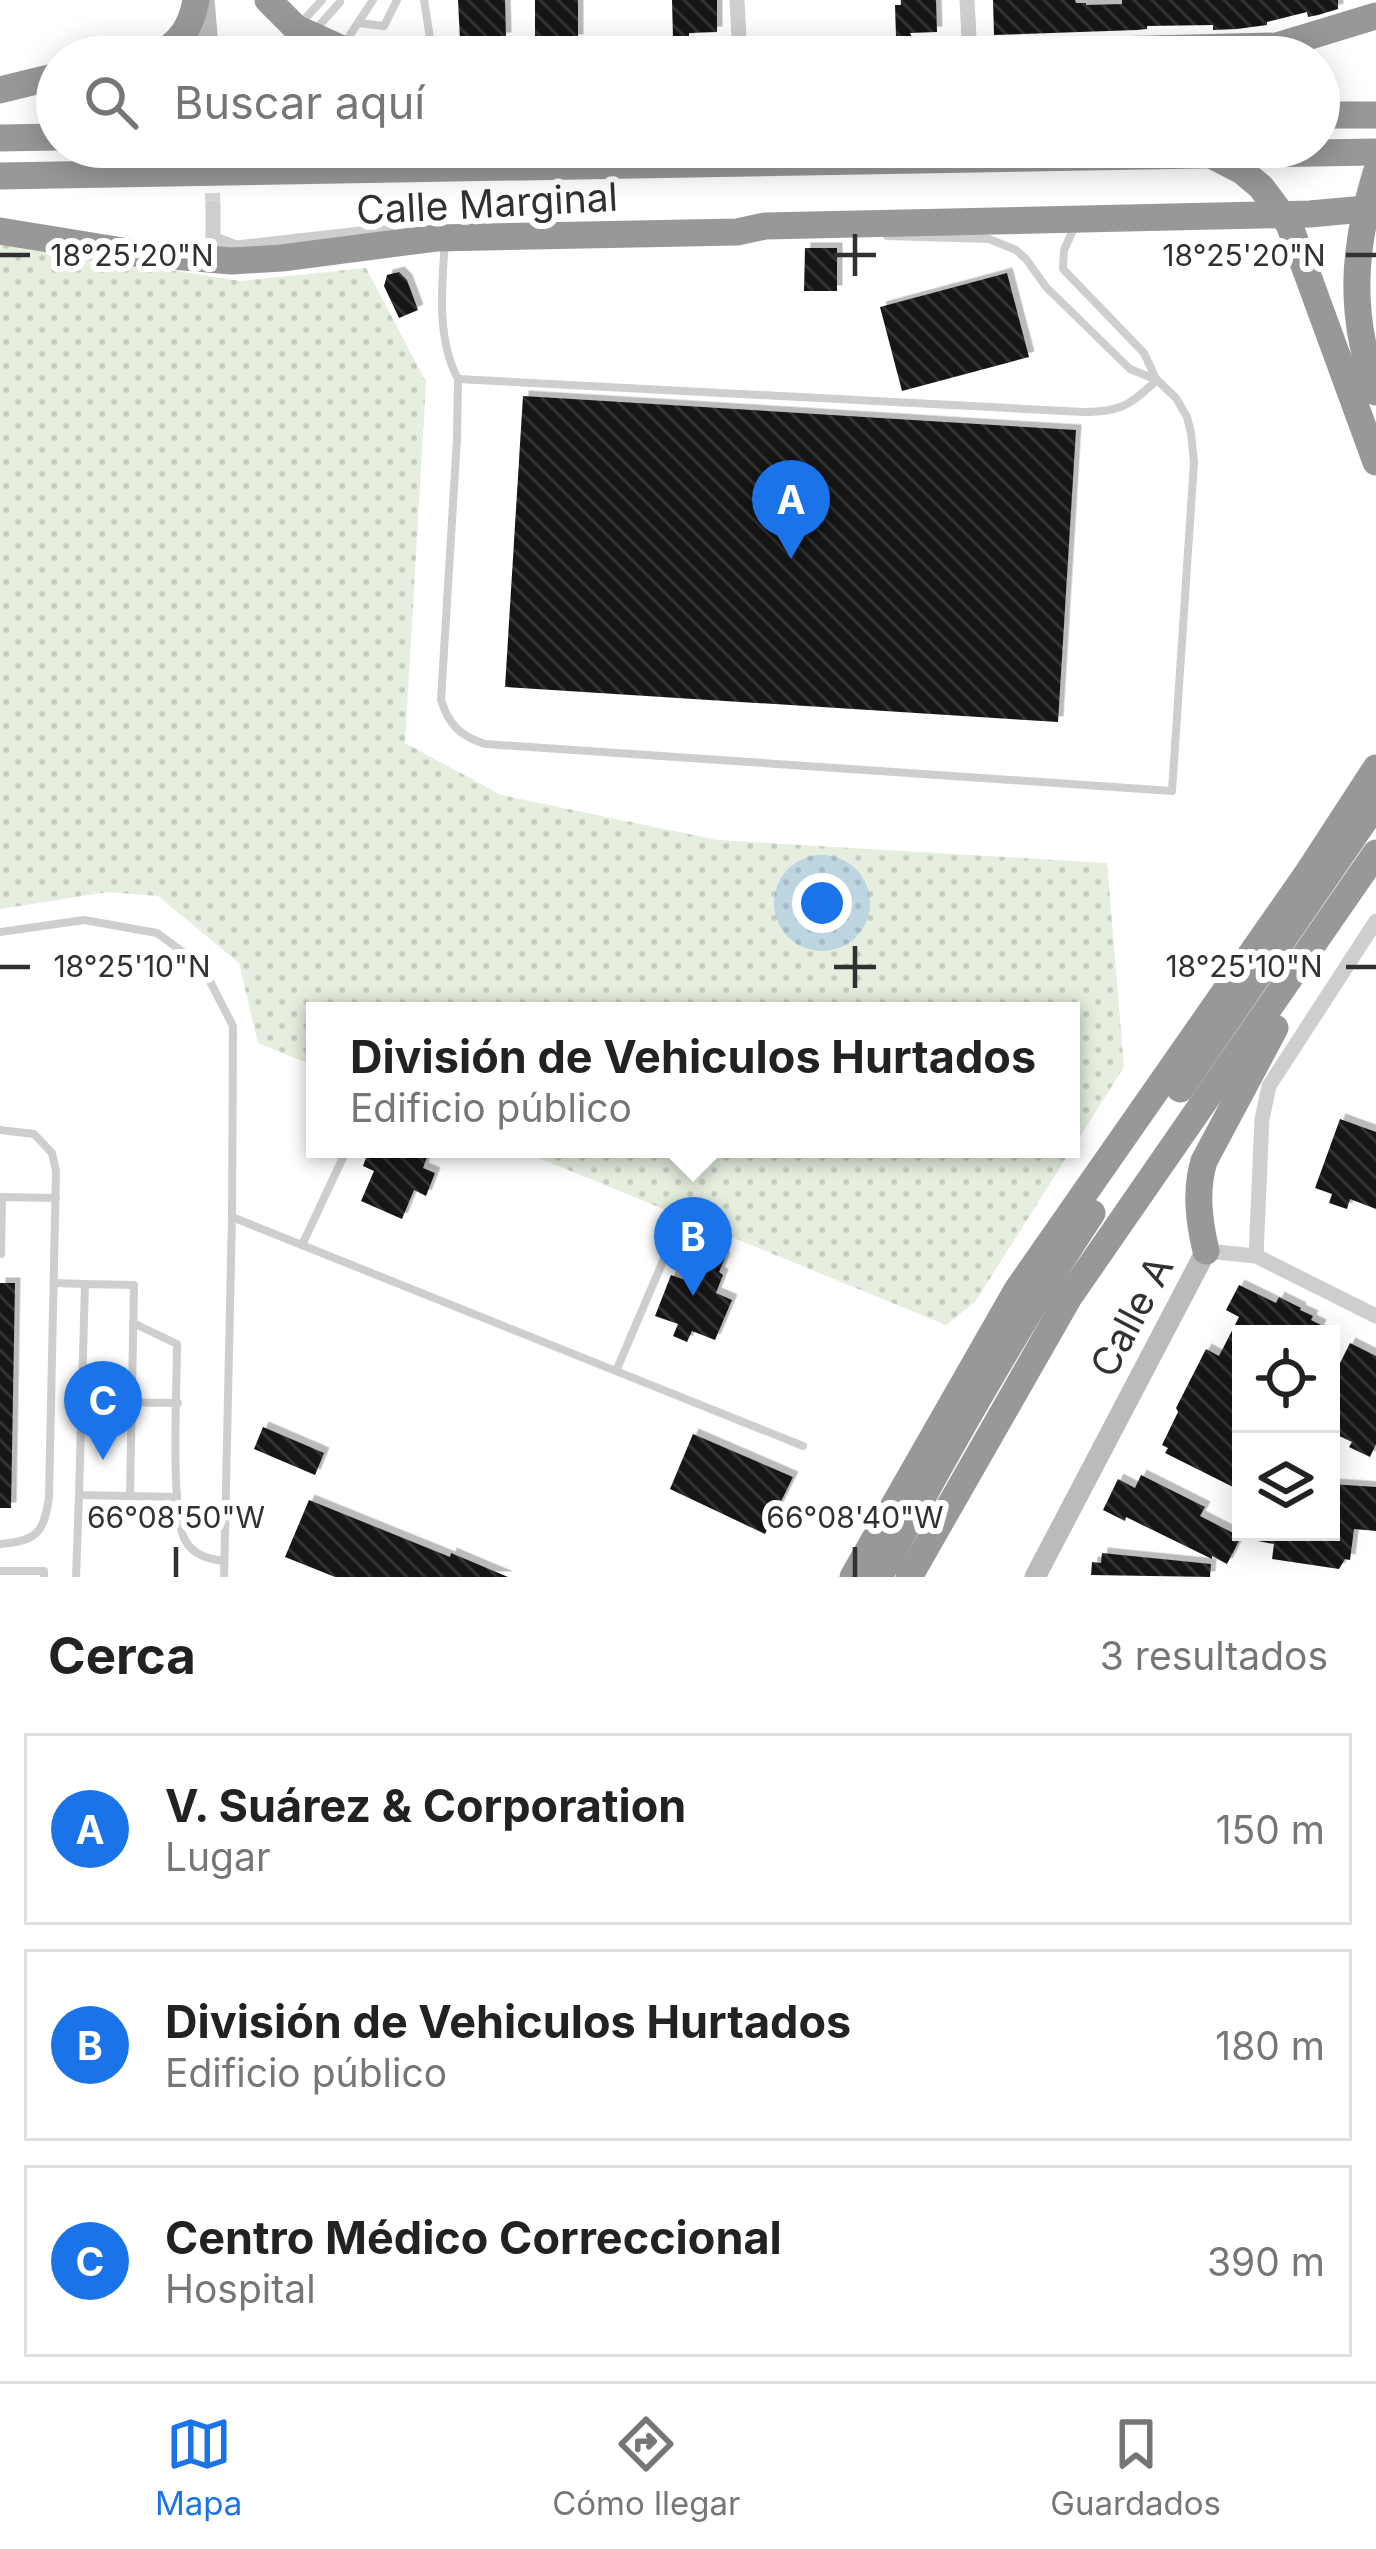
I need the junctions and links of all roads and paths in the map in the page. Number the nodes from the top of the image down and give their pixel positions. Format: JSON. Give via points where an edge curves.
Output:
{"nodes":[{"id":1,"x":200,"y":0,"type":"edge"},
{"id":2,"x":268,"y":0,"type":"edge"},
{"id":3,"x":322,"y":0,"type":"edge"},
{"id":4,"x":373,"y":0,"type":"edge"},
{"id":5,"x":397,"y":0,"type":"edge"},
{"id":6,"x":424,"y":0,"type":"edge"},
{"id":7,"x":736,"y":0,"type":"edge"},
{"id":8,"x":968,"y":0,"type":"edge"},
{"id":9,"x":340,"y":2,"type":"edge"},
{"id":10,"x":1376,"y":16,"type":"edge"},
{"id":11,"x":358,"y":23,"type":"junction"},
{"id":12,"x":303,"y":32,"type":"junction"},
{"id":13,"x":183,"y":36,"type":"edge"},
{"id":14,"x":206,"y":36,"type":"edge"},
{"id":15,"x":312,"y":36,"type":"edge"},
{"id":16,"x":355,"y":36,"type":"edge"},
{"id":17,"x":430,"y":36,"type":"edge"},
{"id":18,"x":739,"y":36,"type":"edge"},
{"id":19,"x":969,"y":36,"type":"edge"},
{"id":20,"x":1310,"y":36,"type":"edge"},
{"id":21,"x":36,"y":81,"type":"edge"},
{"id":22,"x":0,"y":90,"type":"edge"},
{"id":23,"x":1340,"y":115,"type":"edge"},
{"id":24,"x":1376,"y":115,"type":"edge"},
{"id":25,"x":36,"y":137,"type":"edge"},
{"id":26,"x":0,"y":138,"type":"edge"},
{"id":27,"x":1376,"y":152,"type":"edge"},
{"id":28,"x":1340,"y":153,"type":"edge"},
{"id":29,"x":262,"y":168,"type":"edge"},
{"id":30,"x":464,"y":168,"type":"edge"},
{"id":31,"x":1236,"y":168,"type":"edge"},
{"id":32,"x":236,"y":172,"type":"junction"},
{"id":33,"x":1376,"y":173,"type":"edge"},
{"id":34,"x":0,"y":176,"type":"edge"},
{"id":35,"x":213,"y":208,"type":"tunnel mouth"},
{"id":36,"x":1376,"y":208,"type":"edge"},
{"id":37,"x":1310,"y":214,"type":"junction"},
{"id":38,"x":1079,"y":220,"type":"junction"},
{"id":39,"x":844,"y":225,"type":"junction"},
{"id":40,"x":765,"y":226,"type":"junction"},
{"id":41,"x":0,"y":227,"type":"edge"},
{"id":42,"x":445,"y":238,"type":"junction"},
{"id":43,"x":213,"y":249,"type":"junction"},
{"id":44,"x":1366,"y":250,"type":"edge"},
{"id":45,"x":458,"y":379,"type":"junction"},
{"id":46,"x":1157,"y":380,"type":"junction"},
{"id":47,"x":1376,"y":392,"type":"edge"},
{"id":48,"x":1376,"y":462,"type":"edge"},
{"id":49,"x":1374,"y":776,"type":"edge"},
{"id":50,"x":1369,"y":864,"type":"edge"},
{"id":51,"x":1376,"y":921,"type":"edge"},
{"id":52,"x":0,"y":932,"type":"edge"},
{"id":53,"x":0,"y":1130,"type":"edge"},
{"id":54,"x":343,"y":1158,"type":"edge"},
{"id":55,"x":1,"y":1197,"type":"edge"},
{"id":56,"x":56,"y":1198,"type":"junction"},
{"id":57,"x":232,"y":1217,"type":"junction"},
{"id":58,"x":672,"y":1240,"type":"dead end"},
{"id":59,"x":302,"y":1245,"type":"junction"},
{"id":60,"x":1206,"y":1251,"type":"junction"},
{"id":61,"x":1,"y":1254,"type":"edge"},
{"id":62,"x":1256,"y":1256,"type":"junction"},
{"id":63,"x":54,"y":1283,"type":"junction"},
{"id":64,"x":85,"y":1284,"type":"junction"},
{"id":65,"x":1376,"y":1316,"type":"edge"},
{"id":66,"x":133,"y":1322,"type":"junction"},
{"id":67,"x":616,"y":1371,"type":"junction"},
{"id":68,"x":81,"y":1402,"type":"junction"},
{"id":69,"x":132,"y":1402,"type":"junction"},
{"id":70,"x":178,"y":1403,"type":"junction"},
{"id":71,"x":802,"y":1446,"type":"dead end"},
{"id":72,"x":79,"y":1495,"type":"junction"},
{"id":73,"x":130,"y":1496,"type":"junction"},
{"id":74,"x":177,"y":1497,"type":"junction"},
{"id":75,"x":0,"y":1544,"type":"edge"},
{"id":76,"x":224,"y":1561,"type":"junction"},
{"id":77,"x":0,"y":1570,"type":"edge"},
{"id":78,"x":44,"y":1577,"type":"edge"},
{"id":79,"x":76,"y":1577,"type":"edge"},
{"id":80,"x":224,"y":1577,"type":"edge"},
{"id":81,"x":853,"y":1577,"type":"edge"},
{"id":82,"x":879,"y":1577,"type":"edge"},
{"id":83,"x":909,"y":1577,"type":"edge"},
{"id":84,"x":1035,"y":1577,"type":"edge"}],
"edges":[{"from":1,"to":13,"type":"highway"},
{"from":1,"to":14,"type":"street"},
{"from":2,"to":12,"type":"highway"},
{"from":3,"to":12,"type":"lane"},
{"from":4,"to":11,"type":"lane"},
{"from":5,"to":11,"type":"lane","via":[[384,26]]},
{"from":6,"to":17,"type":"lane"},
{"from":7,"to":18,"type":"street"},
{"from":8,"to":19,"type":"street"},
{"from":9,"to":12,"type":"lane"},
{"from":10,"to":20,"type":"highway"},
{"from":11,"to":16,"type":"lane"},
{"from":12,"to":15,"type":"highway"},
{"from":21,"to":22,"type":"highway"},
{"from":23,"to":24,"type":"highway"},
{"from":25,"to":26,"type":"highway"},
{"from":27,"to":28,"type":"highway"},
{"from":29,"to":32,"type":"highway"},
{"from":30,"to":32,"type":"highway"},
{"from":31,"to":48,"type":"highway","via":[[1289,224]]},
{"from":32,"to":34,"type":"highway"},
{"from":33,"to":44,"type":"highway"},
{"from":35,"to":43,"type":"street"},
{"from":36,"to":37,"type":"highway","name":"Calle Marginal"},
{"from":37,"to":38,"type":"highway","name":"Calle Marginal"},
{"from":37,"to":44,"type":"highway","via":[[1364,232]]},
{"from":38,"to":39,"type":"highway","name":"Calle Marginal"},
{"from":38,"to":46,"type":"lane","via":[[1064,269],[1144,353]]},
{"from":39,"to":40,"type":"highway","name":"Calle Marginal"},
{"from":39,"to":46,"type":"lane","via":[[889,237],[989,239],[1016,250],[1130,369]]},
{"from":40,"to":42,"type":"highway","name":"Calle Marginal"},
{"from":40,"to":43,"type":"street","name":"Calle Marginal","via":[[446,226]]},
{"from":41,"to":43,"type":"highway"},
{"from":42,"to":43,"type":"highway","name":"Calle Marginal","via":[[265,260]]},
{"from":42,"to":45,"type":"lane","via":[[444,332]]},
{"from":44,"to":47,"type":"highway","via":[[1358,320]]},
{"from":45,"to":46,"type":"lane","via":[[1084,412],[1120,409]]},
{"from":45,"to":46,"type":"lane","via":[[441,700],[466,738],[1172,791],[1194,462],[1187,417]]},
{"from":49,"to":81,"type":"highway","via":[[1017,1290]]},
{"from":49,"to":82,"type":"highway","via":[[1238,1007],[1029,1310]]},
{"from":50,"to":60,"type":"highway","via":[[1204,1161],[1198,1198]]},
{"from":50,"to":83,"type":"highway","via":[[1070,1297]]},
{"from":51,"to":62,"type":"street","via":[[1269,1086]]},
{"from":52,"to":57,"type":"lane","via":[[102,923],[157,933],[202,966],[233,1026]]},
{"from":53,"to":56,"type":"lane","via":[[43,1141],[52,1153]]},
{"from":54,"to":59,"type":"lane"},
{"from":55,"to":56,"type":"lane"},
{"from":55,"to":61,"type":"lane"},
{"from":56,"to":63,"type":"lane"},
{"from":57,"to":59,"type":"lane"},
{"from":57,"to":76,"type":"lane"},
{"from":58,"to":67,"type":"lane"},
{"from":59,"to":67,"type":"lane"},
{"from":60,"to":62,"type":"street","name":"Calle A"},
{"from":60,"to":84,"type":"street","name":"Calle A"},
{"from":62,"to":65,"type":"street","name":"Calle A"},
{"from":63,"to":64,"type":"lane"},
{"from":63,"to":75,"type":"lane","via":[[45,1522],[35,1536]]},
{"from":64,"to":66,"type":"lane","via":[[134,1285]]},
{"from":64,"to":68,"type":"lane"},
{"from":66,"to":69,"type":"lane"},
{"from":66,"to":70,"type":"lane","via":[[177,1344]]},
{"from":67,"to":71,"type":"lane"},
{"from":68,"to":69,"type":"lane"},
{"from":68,"to":72,"type":"lane"},
{"from":69,"to":70,"type":"lane"},
{"from":69,"to":73,"type":"lane"},
{"from":70,"to":74,"type":"lane"},
{"from":72,"to":73,"type":"lane"},
{"from":72,"to":79,"type":"lane"},
{"from":73,"to":74,"type":"lane"},
{"from":74,"to":76,"type":"lane","via":[[188,1546]]},
{"from":76,"to":80,"type":"lane"},
{"from":77,"to":78,"type":"lane"}]}
